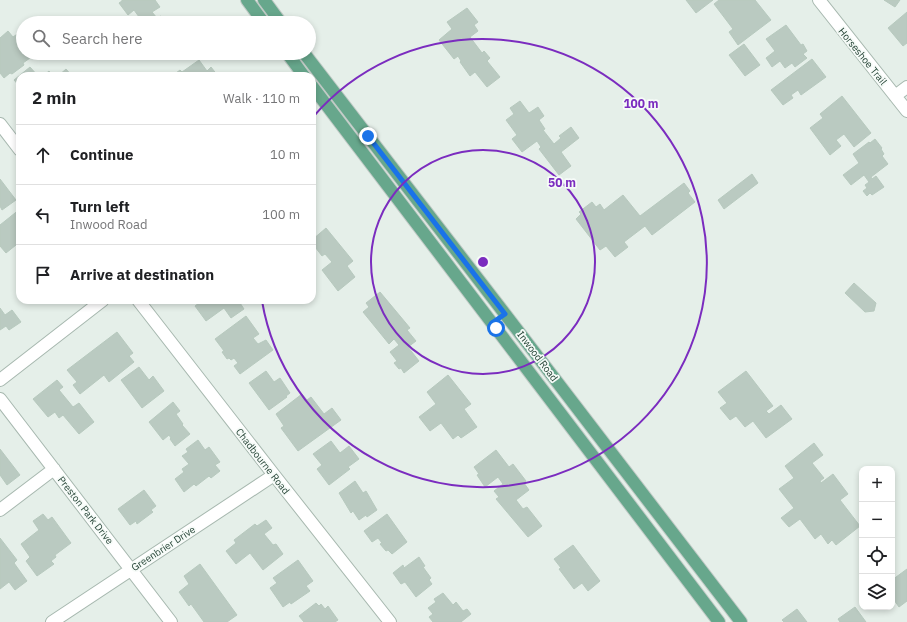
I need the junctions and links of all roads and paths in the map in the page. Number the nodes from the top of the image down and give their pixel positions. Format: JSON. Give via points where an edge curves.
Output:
{"nodes":[{"id":1,"x":247,"y":0,"type":"edge"},
{"id":2,"x":264,"y":0,"type":"edge"},
{"id":3,"x":819,"y":0,"type":"edge"},
{"id":4,"x":259,"y":16,"type":"edge"},
{"id":5,"x":276,"y":16,"type":"edge"},
{"id":6,"x":292,"y":60,"type":"edge"},
{"id":7,"x":302,"y":60,"type":"edge"},
{"id":8,"x":309,"y":60,"type":"edge"},
{"id":9,"x":297,"y":66,"type":"junction"},
{"id":10,"x":301,"y":72,"type":"edge"},
{"id":11,"x":907,"y":87,"type":"edge"},
{"id":12,"x":316,"y":91,"type":"edge"},
{"id":13,"x":895,"y":96,"type":"junction"},
{"id":14,"x":907,"y":111,"type":"edge"},
{"id":15,"x":0,"y":124,"type":"edge"},
{"id":16,"x":16,"y":145,"type":"edge"},
{"id":17,"x":98,"y":304,"type":"edge"},
{"id":18,"x":141,"y":304,"type":"edge"},
{"id":19,"x":505,"y":314,"type":"junction"},
{"id":20,"x":492,"y":323,"type":"junction"},
{"id":21,"x":0,"y":380,"type":"edge"},
{"id":22,"x":0,"y":399,"type":"edge"},
{"id":23,"x":54,"y":469,"type":"junction"},
{"id":24,"x":274,"y":475,"type":"junction"},
{"id":25,"x":0,"y":510,"type":"edge"},
{"id":26,"x":665,"y":522,"type":"junction"},
{"id":27,"x":651,"y":532,"type":"junction"},
{"id":28,"x":131,"y":569,"type":"junction"},
{"id":29,"x":52,"y":622,"type":"edge"},
{"id":30,"x":171,"y":622,"type":"edge"},
{"id":31,"x":390,"y":622,"type":"edge"},
{"id":32,"x":719,"y":622,"type":"edge"},
{"id":33,"x":741,"y":622,"type":"edge"}],
"edges":[{"from":1,"to":4,"type":"main road"},
{"from":2,"to":5,"type":"main road"},
{"from":3,"to":13,"type":"street","name":"Horseshoe Trail"},
{"from":6,"to":9,"type":"main road"},
{"from":7,"to":9,"type":"main road"},
{"from":8,"to":19,"type":"main road","name":"Inwood Road"},
{"from":9,"to":10,"type":"main road"},
{"from":11,"to":13,"type":"street"},
{"from":12,"to":20,"type":"main road","name":"Inwood Road"},
{"from":13,"to":14,"type":"street","name":"Horseshoe Trail"},
{"from":15,"to":16,"type":"street"},
{"from":17,"to":21,"type":"street"},
{"from":18,"to":24,"type":"street","name":"Chadbourne Road"},
{"from":19,"to":20,"type":"main road"},
{"from":19,"to":26,"type":"main road","name":"Inwood Road"},
{"from":20,"to":27,"type":"main road","name":"Inwood Road"},
{"from":22,"to":23,"type":"street","name":"Preston Park Drive"},
{"from":23,"to":25,"type":"street"},
{"from":23,"to":28,"type":"street","name":"Preston Park Drive"},
{"from":24,"to":28,"type":"street","name":"Greenbrier Drive"},
{"from":24,"to":31,"type":"street","name":"Chadbourne Road"},
{"from":26,"to":27,"type":"main road"},
{"from":26,"to":33,"type":"main road","name":"Inwood Road"},
{"from":27,"to":32,"type":"main road","name":"Inwood Road"},
{"from":28,"to":29,"type":"street","name":"Greenbrier Drive"},
{"from":28,"to":30,"type":"street","name":"Preston Park Drive"}]}
